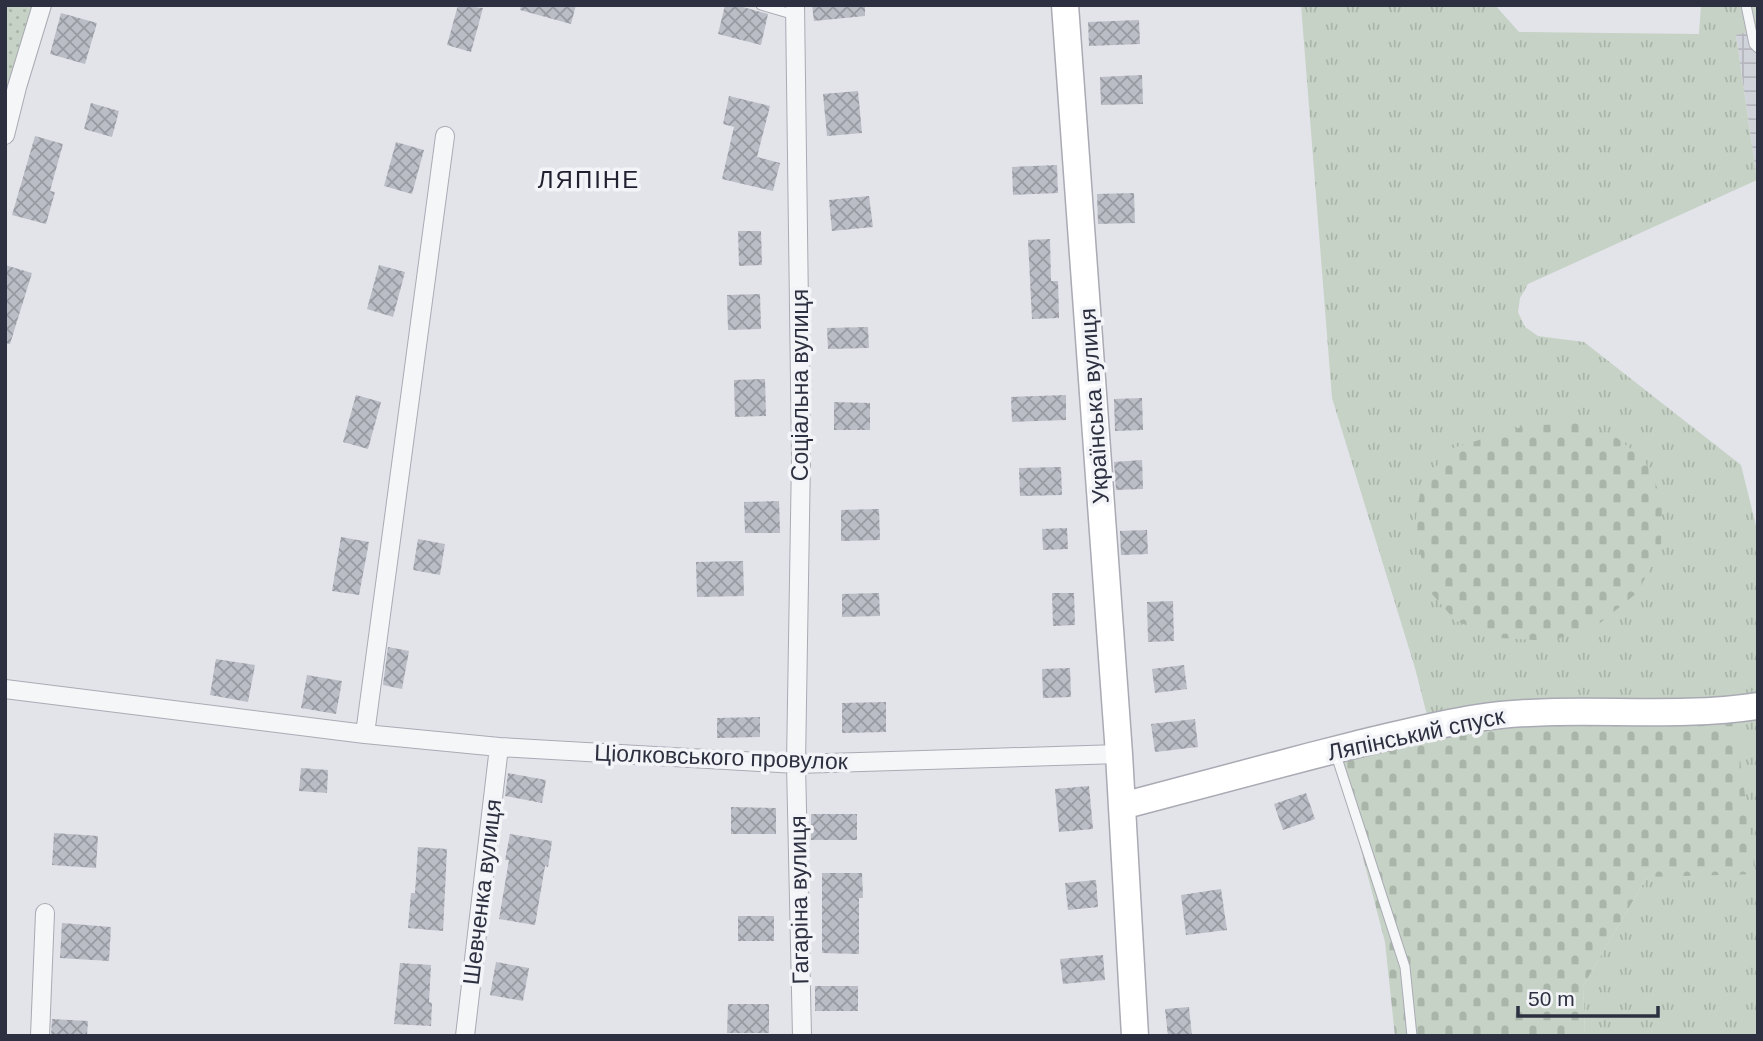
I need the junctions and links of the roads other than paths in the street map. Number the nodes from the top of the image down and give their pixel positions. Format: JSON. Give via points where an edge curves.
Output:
{"nodes":[{"id":1,"x":42,"y":5,"type":"edge"},
{"id":2,"x":761,"y":5,"type":"edge"},
{"id":3,"x":1065,"y":5,"type":"edge"},
{"id":4,"x":1746,"y":5,"type":"edge"},
{"id":5,"x":795,"y":10,"type":"edge"},
{"id":6,"x":1758,"y":48,"type":"edge"},
{"id":7,"x":5,"y":135,"type":"edge"},
{"id":8,"x":444,"y":136,"type":"dead end"},
{"id":9,"x":5,"y":689,"type":"edge"},
{"id":10,"x":1758,"y":706,"type":"edge"},
{"id":11,"x":365,"y":734,"type":"junction"},
{"id":12,"x":499,"y":747,"type":"junction"},
{"id":13,"x":1335,"y":750,"type":"junction"},
{"id":14,"x":1119,"y":754,"type":"junction"},
{"id":15,"x":796,"y":764,"type":"junction"},
{"id":16,"x":1122,"y":806,"type":"junction"},
{"id":17,"x":45,"y":913,"type":"dead end"},
{"id":18,"x":40,"y":1036,"type":"edge"},
{"id":19,"x":465,"y":1036,"type":"edge"},
{"id":20,"x":802,"y":1036,"type":"edge"},
{"id":21,"x":1135,"y":1036,"type":"edge"},
{"id":22,"x":1412,"y":1036,"type":"edge"}],
"edges":[{"from":1,"to":7,"type":"street"},
{"from":2,"to":5,"type":"lane"},
{"from":3,"to":14,"type":"street","name":"Українська вулиця"},
{"from":4,"to":6,"type":"lane"},
{"from":5,"to":15,"type":"street","name":"Соціальна вулиця","via":[[801,458]]},
{"from":8,"to":11,"type":"street"},
{"from":9,"to":11,"type":"street","name":"Ціолковського провулок"},
{"from":10,"to":13,"type":"street","name":"Ляпінський спуск","via":[[1692,712],[1525,712],[1430,727]]},
{"from":11,"to":12,"type":"street","name":"Ціолковського провулок"},
{"from":12,"to":15,"type":"street","name":"Ціолковського провулок"},
{"from":12,"to":19,"type":"street","name":"Шевченка вулиця"},
{"from":13,"to":16,"type":"street","name":"Ляпінський спуск"},
{"from":13,"to":22,"type":"lane","via":[[1405,967]]},
{"from":14,"to":15,"type":"street","name":"Ціолковського провулок"},
{"from":14,"to":16,"type":"street","name":"Українська вулиця"},
{"from":15,"to":20,"type":"street","name":"Гагаріна вулиця"},
{"from":16,"to":21,"type":"street","name":"Українська вулиця"},
{"from":17,"to":18,"type":"street"}]}
